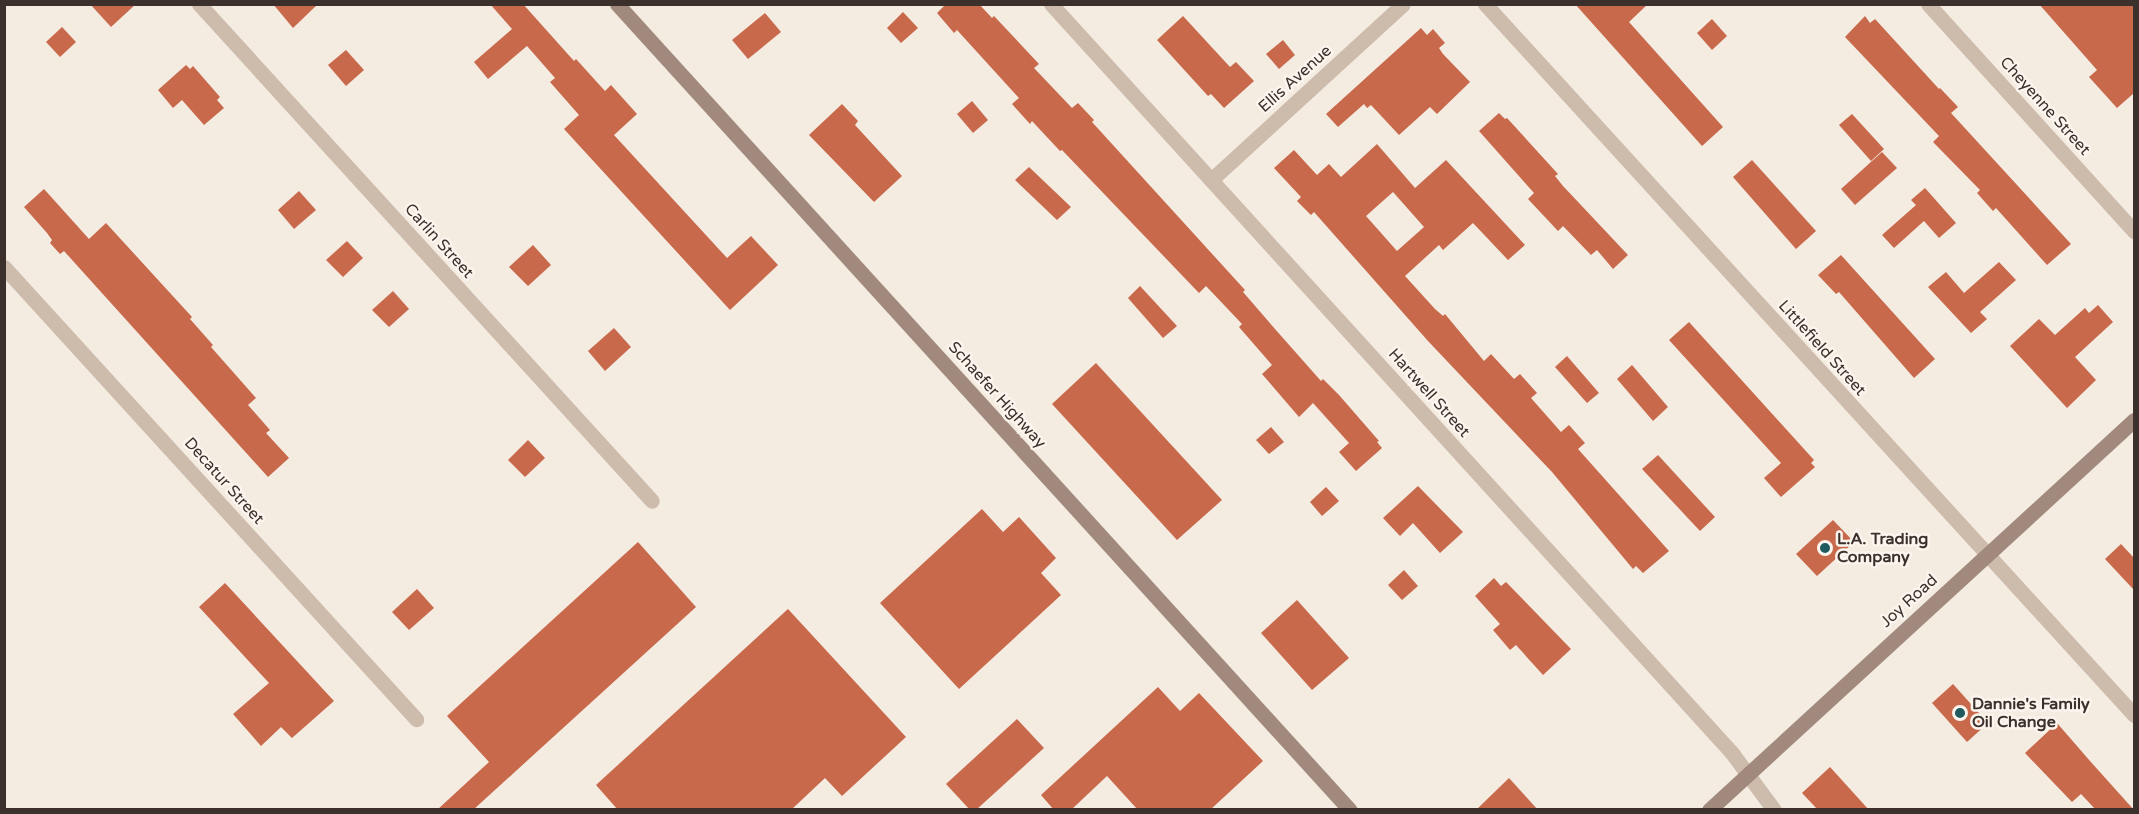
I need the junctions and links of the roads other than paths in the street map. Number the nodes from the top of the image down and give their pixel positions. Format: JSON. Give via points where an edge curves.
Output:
{"nodes":[{"id":1,"x":199,"y":4,"type":"edge"},
{"id":2,"x":617,"y":4,"type":"edge"},
{"id":3,"x":1051,"y":4,"type":"edge"},
{"id":4,"x":1403,"y":4,"type":"edge"},
{"id":5,"x":1485,"y":4,"type":"edge"},
{"id":6,"x":1928,"y":4,"type":"edge"},
{"id":7,"x":1211,"y":180,"type":"junction"},
{"id":8,"x":2134,"y":231,"type":"edge"},
{"id":9,"x":4,"y":267,"type":"edge"},
{"id":10,"x":2134,"y":420,"type":"edge"},
{"id":11,"x":652,"y":501,"type":"dead end"},
{"id":12,"x":1987,"y":555,"type":"junction"},
{"id":13,"x":2134,"y":715,"type":"edge"},
{"id":14,"x":416,"y":719,"type":"dead end"},
{"id":15,"x":1746,"y":775,"type":"junction"},
{"id":16,"x":1350,"y":810,"type":"edge"},
{"id":17,"x":1708,"y":810,"type":"edge"},
{"id":18,"x":1774,"y":810,"type":"edge"}],
"edges":[{"from":1,"to":11,"type":"street","name":"Carlin Street"},
{"from":2,"to":16,"type":"main road","name":"Schaefer Highway"},
{"from":3,"to":7,"type":"street","name":"Hartwell Street"},
{"from":4,"to":7,"type":"street","name":"Ellis Avenue"},
{"from":5,"to":12,"type":"street","name":"Littlefield Street"},
{"from":6,"to":8,"type":"street","name":"Cheyenne Street"},
{"from":7,"to":15,"type":"street","name":"Hartwell Street","via":[[1732,753]]},
{"from":9,"to":14,"type":"street","name":"Decatur Street"},
{"from":10,"to":12,"type":"main road","name":"Joy Road"},
{"from":12,"to":13,"type":"street","name":"Littlefield Street"},
{"from":12,"to":15,"type":"main road","name":"Joy Road"},
{"from":15,"to":17,"type":"main road","name":"Joy Road"},
{"from":15,"to":18,"type":"street","name":"Hartwell Street"}]}
